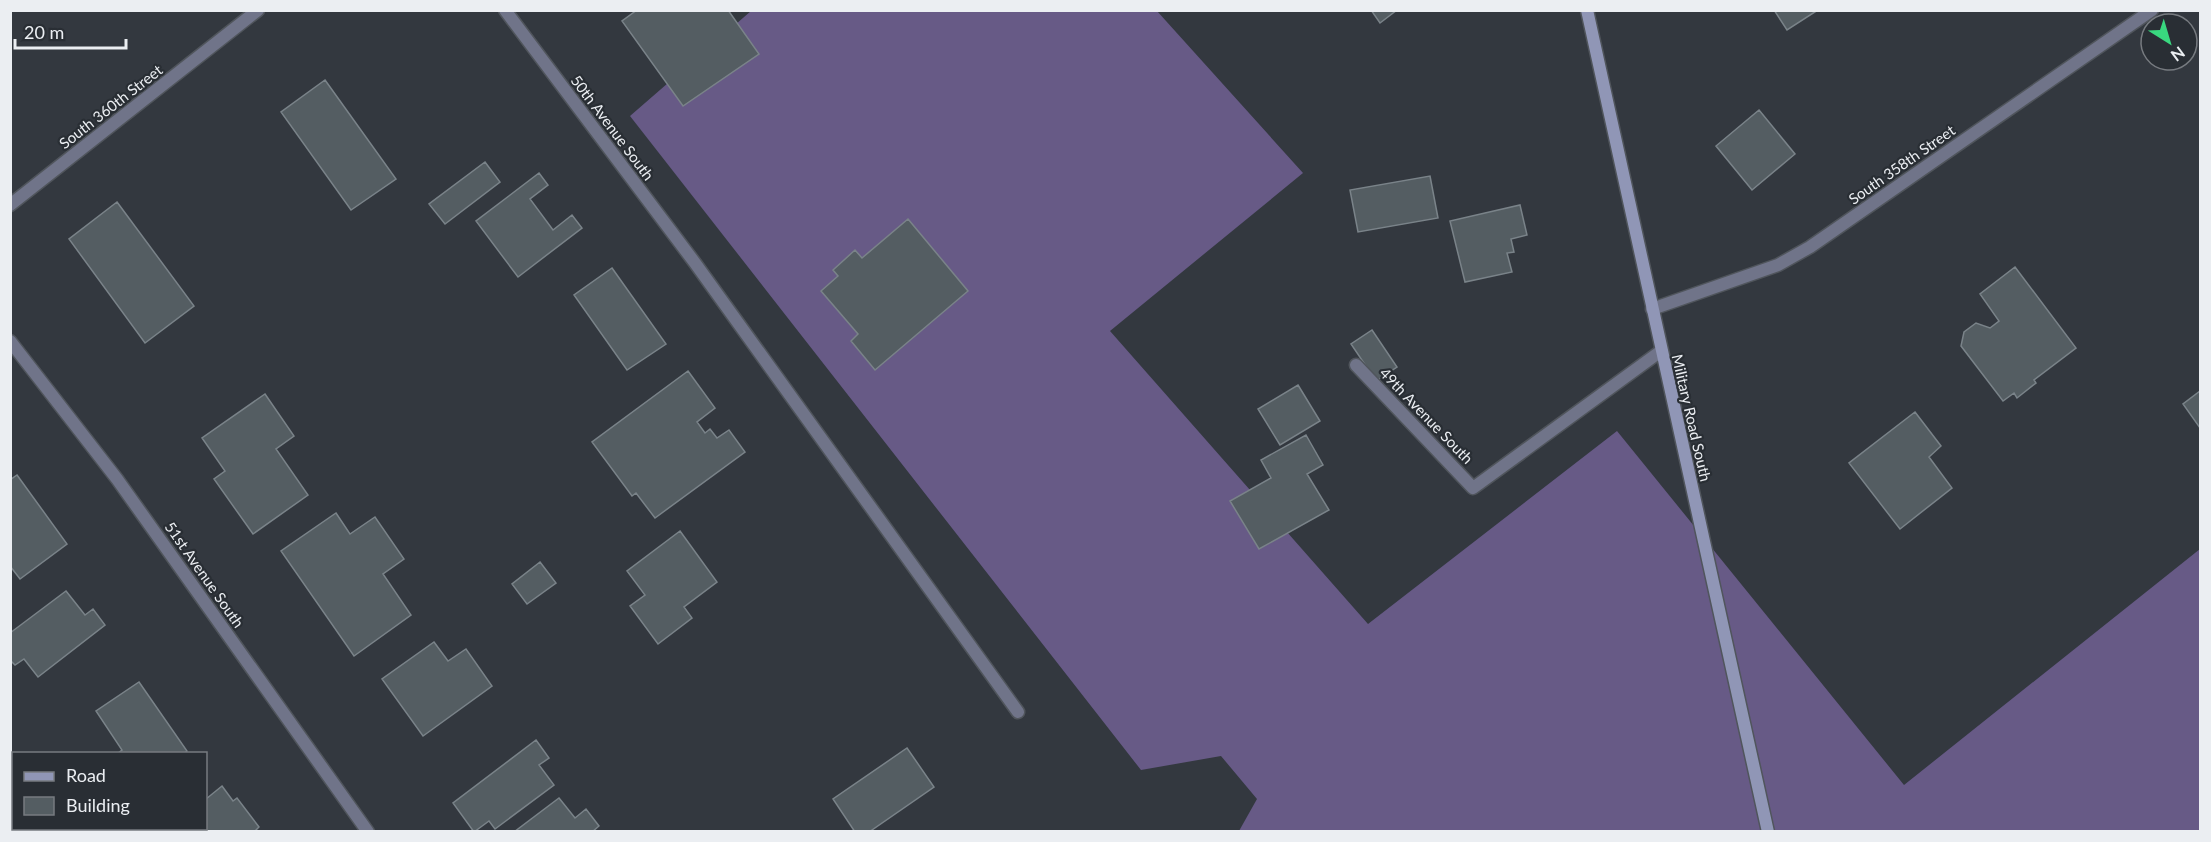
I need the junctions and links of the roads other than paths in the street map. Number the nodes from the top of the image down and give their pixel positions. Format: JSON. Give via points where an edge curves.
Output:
{"nodes":[{"id":1,"x":258,"y":10,"type":"edge"},
{"id":2,"x":505,"y":10,"type":"edge"},
{"id":3,"x":1587,"y":10,"type":"edge"},
{"id":4,"x":2151,"y":10,"type":"edge"},
{"id":5,"x":10,"y":205,"type":"edge"},
{"id":6,"x":1652,"y":309,"type":"junction"},
{"id":7,"x":10,"y":341,"type":"edge"},
{"id":8,"x":1661,"y":351,"type":"junction"},
{"id":9,"x":1356,"y":365,"type":"dead end"},
{"id":10,"x":1018,"y":712,"type":"dead end"},
{"id":11,"x":368,"y":831,"type":"edge"},
{"id":12,"x":1768,"y":831,"type":"edge"}],
"edges":[{"from":1,"to":5,"type":"street","name":"South 360th Street"},
{"from":2,"to":10,"type":"street","name":"50th Avenue South","via":[[695,263]]},
{"from":3,"to":6,"type":"main road","name":"Military Road South"},
{"from":4,"to":6,"type":"street","name":"South 358th Street","via":[[1810,248],[1778,265]]},
{"from":6,"to":8,"type":"main road","name":"Military Road South"},
{"from":7,"to":11,"type":"street","name":"51st Avenue South","via":[[117,479]]},
{"from":8,"to":9,"type":"street","name":"49th Avenue South","via":[[1473,488]]},
{"from":8,"to":12,"type":"main road","name":"Military Road South"}]}
